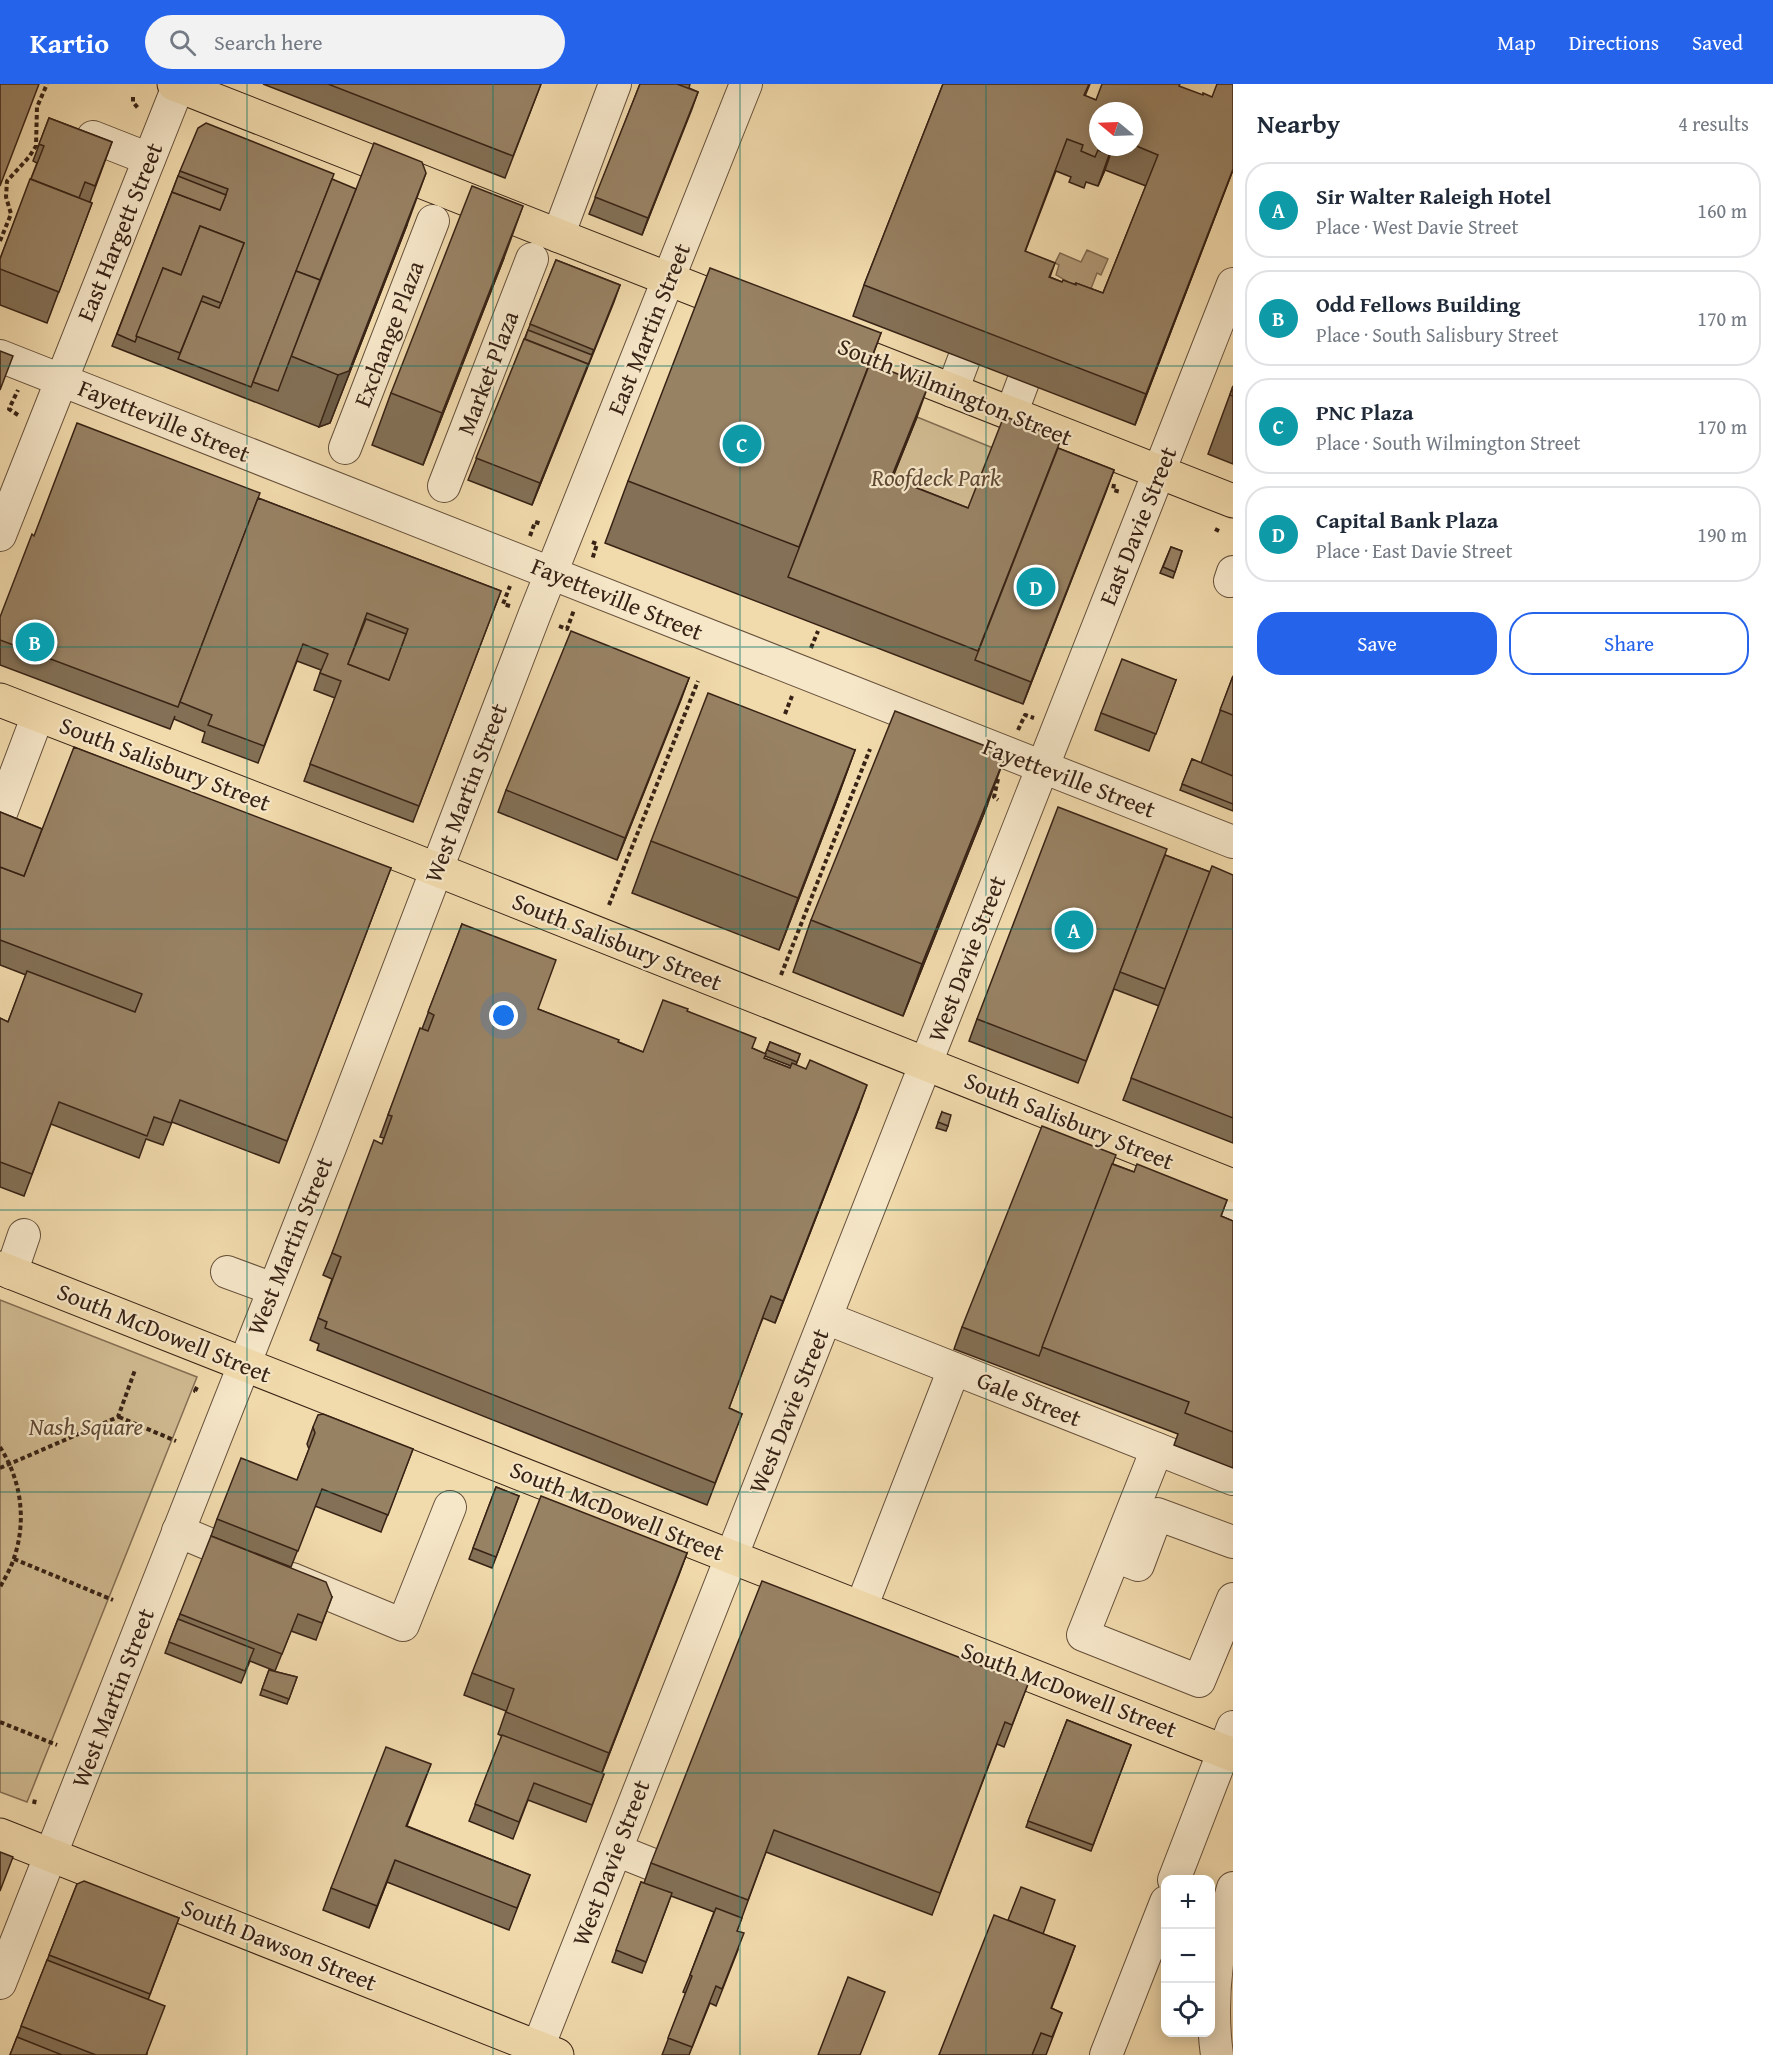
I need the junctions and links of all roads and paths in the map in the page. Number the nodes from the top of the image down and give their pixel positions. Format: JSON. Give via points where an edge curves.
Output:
{"nodes":[{"id":1,"x":47,"y":84,"type":"edge"},
{"id":2,"x":615,"y":84,"type":"edge"},
{"id":3,"x":746,"y":84,"type":"edge"},
{"id":4,"x":177,"y":85,"type":"edge"},
{"id":5,"x":133,"y":97,"type":"dead end"},
{"id":6,"x":138,"y":108,"type":"dead end"},
{"id":7,"x":93,"y":137,"type":"edge"},
{"id":8,"x":149,"y":159,"type":"junction"},
{"id":9,"x":433,"y":221,"type":"dead end"},
{"id":10,"x":558,"y":236,"type":"junction"},
{"id":11,"x":0,"y":241,"type":"edge"},
{"id":12,"x":532,"y":259,"type":"dead end"},
{"id":13,"x":668,"y":279,"type":"junction"},
{"id":14,"x":1233,"y":284,"type":"edge"},
{"id":15,"x":766,"y":317,"type":"edge"},
{"id":16,"x":798,"y":330,"type":"edge"},
{"id":17,"x":0,"y":356,"type":"edge"},
{"id":18,"x":954,"y":356,"type":"dead end"},
{"id":19,"x":62,"y":381,"type":"junction"},
{"id":20,"x":1023,"y":382,"type":"dead end"},
{"id":21,"x":942,"y":387,"type":"junction"},
{"id":22,"x":18,"y":390,"type":"dead end"},
{"id":23,"x":1011,"y":414,"type":"junction"},
{"id":24,"x":18,"y":415,"type":"dead end"},
{"id":25,"x":345,"y":448,"type":"dead end"},
{"id":26,"x":1160,"y":472,"type":"junction"},
{"id":27,"x":444,"y":486,"type":"dead end"},
{"id":28,"x":1113,"y":490,"type":"edge"},
{"id":29,"x":1120,"y":492,"type":"dead end"},
{"id":30,"x":1233,"y":501,"type":"edge"},
{"id":31,"x":0,"y":535,"type":"edge"},
{"id":32,"x":597,"y":544,"type":"dead end"},
{"id":33,"x":590,"y":567,"type":"dead end"},
{"id":34,"x":551,"y":574,"type":"junction"},
{"id":35,"x":510,"y":586,"type":"dead end"},
{"id":36,"x":503,"y":604,"type":"dead end"},
{"id":37,"x":574,"y":609,"type":"dead end"},
{"id":38,"x":567,"y":629,"type":"dead end"},
{"id":39,"x":818,"y":631,"type":"dead end"},
{"id":40,"x":809,"y":654,"type":"dead end"},
{"id":41,"x":698,"y":681,"type":"dead end"},
{"id":42,"x":793,"y":693,"type":"dead end"},
{"id":43,"x":0,"y":700,"type":"edge"},
{"id":44,"x":784,"y":714,"type":"dead end"},
{"id":45,"x":38,"y":715,"type":"junction"},
{"id":46,"x":1034,"y":719,"type":"dead end"},
{"id":47,"x":1016,"y":734,"type":"dead end"},
{"id":48,"x":870,"y":749,"type":"dead end"},
{"id":49,"x":1043,"y":767,"type":"junction"},
{"id":50,"x":999,"y":775,"type":"edge"},
{"id":51,"x":998,"y":800,"type":"edge"},
{"id":52,"x":1,"y":813,"type":"edge"},
{"id":53,"x":1233,"y":842,"type":"edge"},
{"id":54,"x":436,"y":870,"type":"junction"},
{"id":55,"x":609,"y":905,"type":"dead end"},
{"id":56,"x":781,"y":975,"type":"dead end"},
{"id":57,"x":926,"y":1064,"type":"junction"},
{"id":58,"x":1233,"y":1185,"type":"edge"},
{"id":59,"x":1233,"y":1213,"type":"edge"},
{"id":60,"x":24,"y":1235,"type":"dead end"},
{"id":61,"x":1219,"y":1247,"type":"edge"},
{"id":62,"x":5,"y":1270,"type":"edge"},
{"id":63,"x":227,"y":1272,"type":"dead end"},
{"id":64,"x":273,"y":1289,"type":"junction"},
{"id":65,"x":826,"y":1318,"type":"junction"},
{"id":66,"x":244,"y":1364,"type":"junction"},
{"id":67,"x":954,"y":1369,"type":"junction"},
{"id":68,"x":135,"y":1370,"type":"dead end"},
{"id":69,"x":118,"y":1417,"type":"junction"},
{"id":70,"x":176,"y":1441,"type":"dead end"},
{"id":71,"x":0,"y":1447,"type":"edge"},
{"id":72,"x":1156,"y":1449,"type":"junction"},
{"id":73,"x":10,"y":1463,"type":"junction"},
{"id":74,"x":0,"y":1468,"type":"edge"},
{"id":75,"x":1233,"y":1479,"type":"edge"},
{"id":76,"x":450,"y":1507,"type":"dead end"},
{"id":77,"x":178,"y":1531,"type":"junction"},
{"id":78,"x":1233,"y":1542,"type":"edge"},
{"id":79,"x":1115,"y":1556,"type":"junction"},
{"id":80,"x":731,"y":1557,"type":"junction"},
{"id":81,"x":14,"y":1559,"type":"junction"},
{"id":82,"x":0,"y":1587,"type":"edge"},
{"id":83,"x":1233,"y":1599,"type":"edge"},
{"id":84,"x":113,"y":1600,"type":"dead end"},
{"id":85,"x":861,"y":1608,"type":"junction"},
{"id":86,"x":0,"y":1722,"type":"edge"},
{"id":87,"x":1230,"y":1744,"type":"edge"},
{"id":88,"x":57,"y":1745,"type":"dead end"},
{"id":89,"x":0,"y":1835,"type":"edge"},
{"id":90,"x":616,"y":1850,"type":"junction"},
{"id":91,"x":51,"y":1855,"type":"junction"},
{"id":92,"x":651,"y":1864,"type":"edge"},
{"id":93,"x":1176,"y":1875,"type":"edge"},
{"id":94,"x":1233,"y":1888,"type":"edge"},
{"id":95,"x":1161,"y":1915,"type":"edge"},
{"id":96,"x":0,"y":1983,"type":"edge"},
{"id":97,"x":544,"y":2052,"type":"edge"},
{"id":98,"x":1106,"y":2055,"type":"edge"},
{"id":99,"x":1216,"y":2055,"type":"edge"}],
"edges":[{"from":1,"to":11,"type":"path","via":[[37,106],[36,146],[7,181],[11,214]]},
{"from":2,"to":10,"type":"street"},
{"from":3,"to":13,"type":"street","name":"East Martin Street"},
{"from":4,"to":8,"type":"street","name":"East Hargett Street"},
{"from":4,"to":10,"type":"main road"},
{"from":5,"to":6,"type":"path"},
{"from":7,"to":8,"type":"street"},
{"from":8,"to":19,"type":"street","name":"East Hargett Street"},
{"from":9,"to":25,"type":"street","name":"Exchange Plaza"},
{"from":10,"to":13,"type":"main road"},
{"from":12,"to":27,"type":"street","name":"Market Plaza"},
{"from":13,"to":15,"type":"main road"},
{"from":13,"to":34,"type":"street","name":"East Martin Street"},
{"from":14,"to":26,"type":"street","name":"East Davie Street"},
{"from":16,"to":21,"type":"main road","name":"South Wilmington Street","via":[[848,363]]},
{"from":17,"to":19,"type":"street","name":"Fayetteville Street"},
{"from":18,"to":21,"type":"street"},
{"from":19,"to":31,"type":"street","name":"East Hargett Street"},
{"from":19,"to":34,"type":"street","name":"Fayetteville Street"},
{"from":20,"to":23,"type":"street"},
{"from":21,"to":23,"type":"main road","name":"South Wilmington Street"},
{"from":22,"to":24,"type":"path","via":[[9,410]]},
{"from":23,"to":26,"type":"main road","name":"South Wilmington Street"},
{"from":26,"to":30,"type":"main road","name":"South Wilmington Street"},
{"from":26,"to":49,"type":"street","name":"East Davie Street"},
{"from":28,"to":29,"type":"path"},
{"from":32,"to":33,"type":"path"},
{"from":34,"to":49,"type":"street","name":"Fayetteville Street"},
{"from":34,"to":54,"type":"street","name":"West Martin Street"},
{"from":35,"to":36,"type":"path"},
{"from":37,"to":38,"type":"path"},
{"from":39,"to":40,"type":"path"},
{"from":41,"to":55,"type":"path"},
{"from":42,"to":44,"type":"path"},
{"from":43,"to":45,"type":"main road","name":"South Salisbury Street"},
{"from":45,"to":52,"type":"street"},
{"from":45,"to":54,"type":"main road","name":"South Salisbury Street","via":[[123,764]]},
{"from":46,"to":47,"type":"path","via":[[1026,715]]},
{"from":48,"to":56,"type":"path"},
{"from":49,"to":53,"type":"street","name":"Fayetteville Street"},
{"from":49,"to":57,"type":"street","name":"West Davie Street"},
{"from":50,"to":51,"type":"path","via":[[994,797]]},
{"from":54,"to":57,"type":"main road","name":"South Salisbury Street"},
{"from":54,"to":64,"type":"street","name":"West Martin Street"},
{"from":57,"to":58,"type":"main road","name":"South Salisbury Street"},
{"from":57,"to":65,"type":"street","name":"West Davie Street"},
{"from":59,"to":61,"type":"street"},
{"from":60,"to":62,"type":"street"},
{"from":62,"to":66,"type":"main road","name":"South McDowell Street"},
{"from":63,"to":64,"type":"street"},
{"from":64,"to":66,"type":"street","name":"West Martin Street"},
{"from":65,"to":67,"type":"street","name":"Gale Street"},
{"from":65,"to":80,"type":"street","name":"West Davie Street"},
{"from":66,"to":77,"type":"street","name":"West Martin Street"},
{"from":66,"to":80,"type":"main road","name":"South McDowell Street"},
{"from":67,"to":72,"type":"street","name":"Gale Street"},
{"from":67,"to":85,"type":"street"},
{"from":68,"to":69,"type":"path"},
{"from":69,"to":70,"type":"path"},
{"from":69,"to":73,"type":"path"},
{"from":71,"to":73,"type":"path"},
{"from":72,"to":75,"type":"street","name":"Gale Street"},
{"from":72,"to":79,"type":"street"},
{"from":73,"to":74,"type":"path"},
{"from":73,"to":81,"type":"path","via":[[19,1490],[21,1529]]},
{"from":76,"to":77,"type":"street","via":[[403,1625]]},
{"from":77,"to":91,"type":"street","name":"West Martin Street"},
{"from":78,"to":79,"type":"street","via":[[1157,1514],[1138,1565]]},
{"from":79,"to":83,"type":"street","via":[[1083,1635],[1199,1681]]},
{"from":80,"to":85,"type":"main road","name":"South McDowell Street"},
{"from":80,"to":90,"type":"street","name":"West Davie Street"},
{"from":81,"to":82,"type":"path"},
{"from":81,"to":84,"type":"path"},
{"from":85,"to":87,"type":"main road","name":"South McDowell Street","via":[[989,1674]]},
{"from":86,"to":88,"type":"path"},
{"from":87,"to":93,"type":"street"},
{"from":89,"to":91,"type":"main road","name":"South Dawson Street"},
{"from":90,"to":92,"type":"street"},
{"from":90,"to":97,"type":"street","name":"West Davie Street"},
{"from":91,"to":96,"type":"street","name":"West Martin Street"},
{"from":91,"to":97,"type":"main road","name":"South Dawson Street"},
{"from":94,"to":99,"type":"street","via":[[1220,1939],[1213,1992]]},
{"from":95,"to":98,"type":"street"}]}
